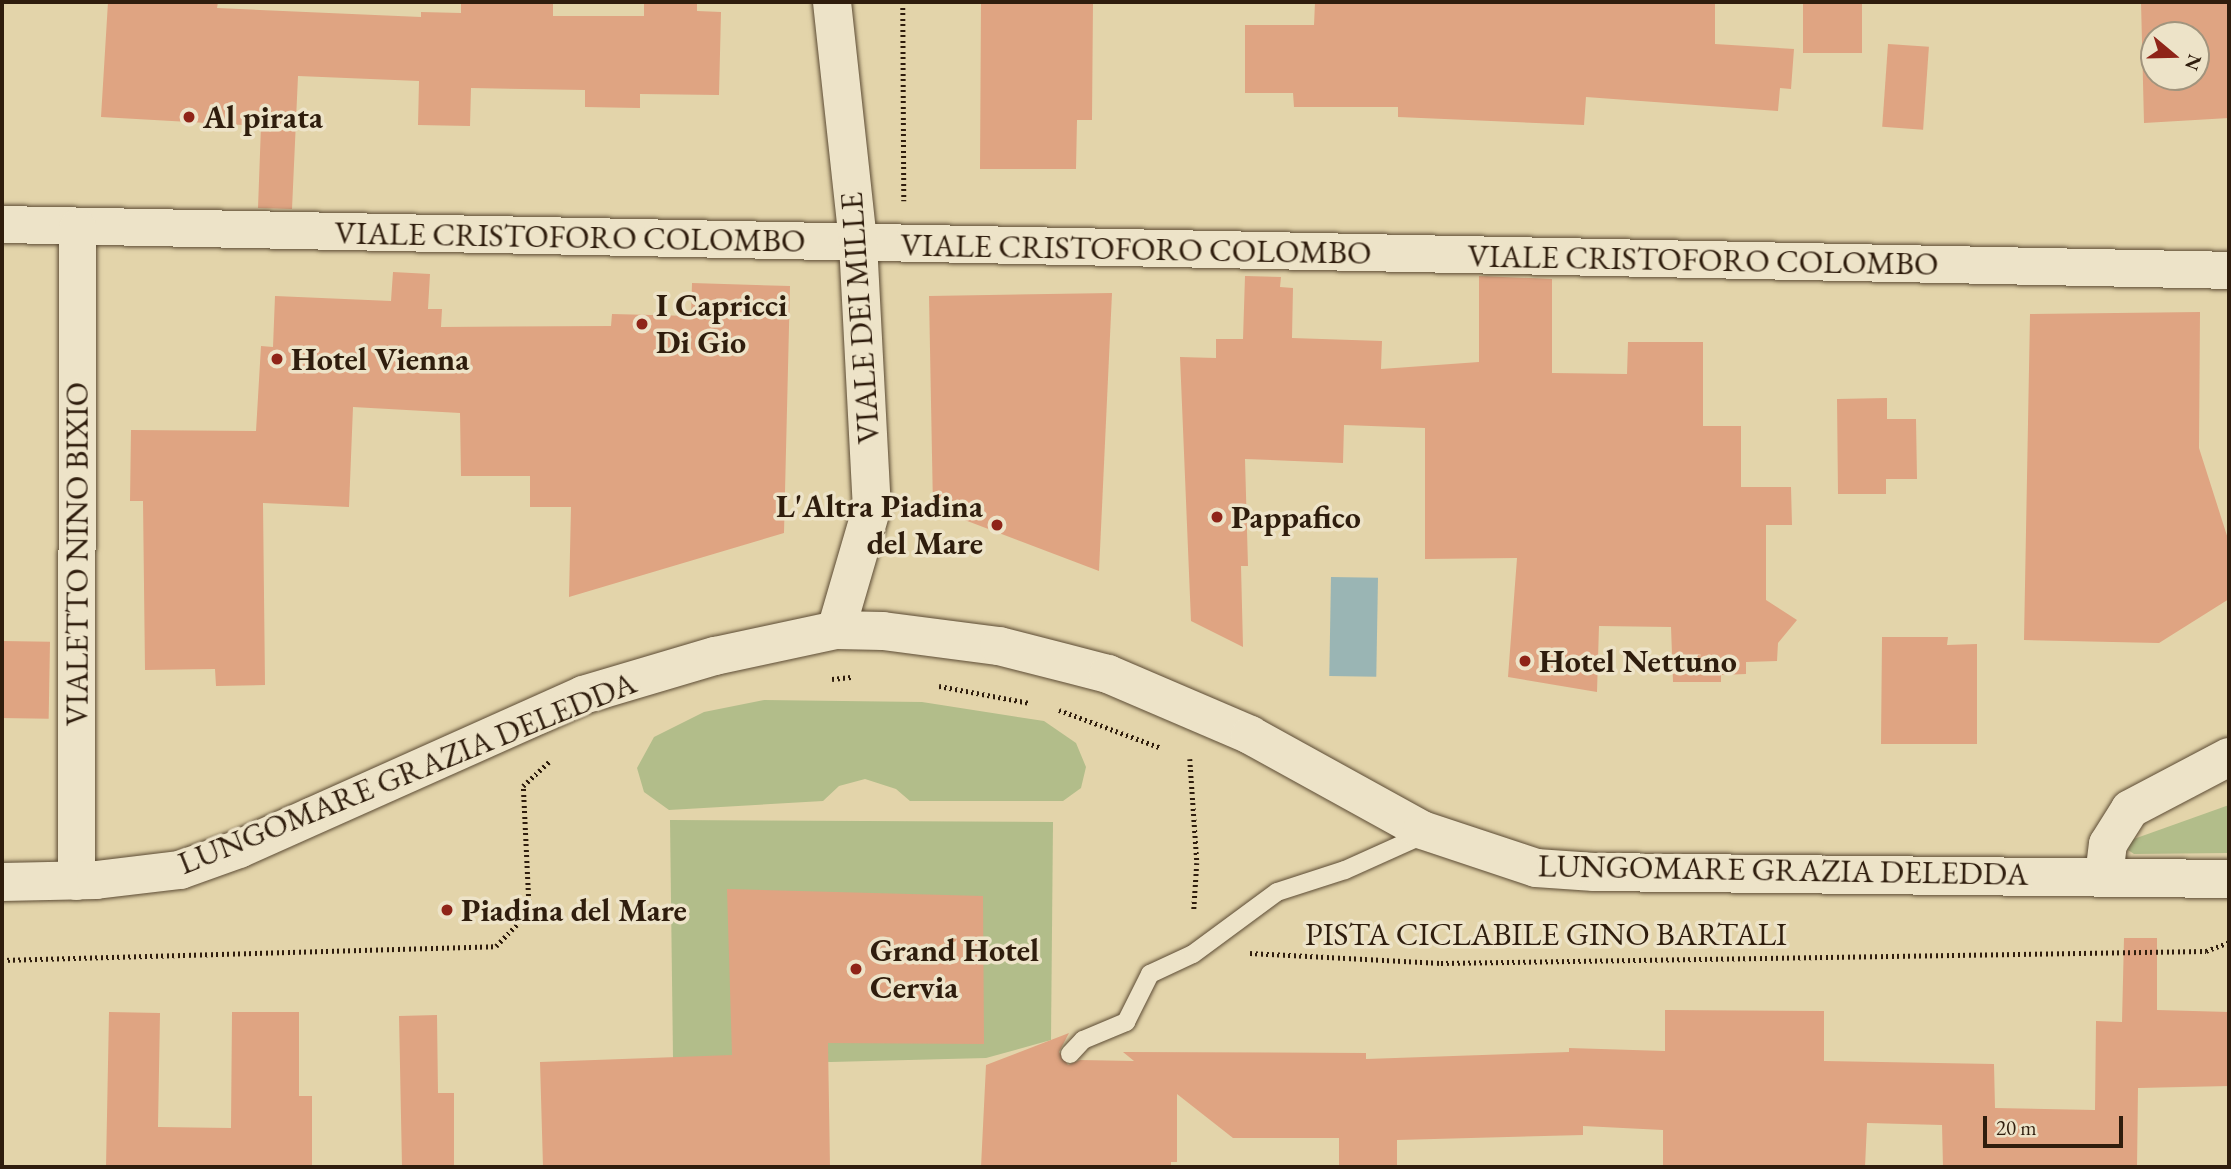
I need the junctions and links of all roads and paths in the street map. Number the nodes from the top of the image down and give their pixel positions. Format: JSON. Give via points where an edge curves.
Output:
{"nodes":[{"id":1,"x":832,"y":2,"type":"edge"},
{"id":2,"x":903,"y":2,"type":"edge"},
{"id":3,"x":2,"y":224,"type":"edge"},
{"id":4,"x":77,"y":227,"type":"junction"},
{"id":5,"x":858,"y":243,"type":"junction"},
{"id":6,"x":904,"y":244,"type":"junction"},
{"id":7,"x":2229,"y":270,"type":"edge"},
{"id":8,"x":836,"y":630,"type":"junction"},
{"id":9,"x":856,"y":677,"type":"dead end"},
{"id":10,"x":818,"y":680,"type":"dead end"},
{"id":11,"x":933,"y":685,"type":"dead end"},
{"id":12,"x":1035,"y":704,"type":"dead end"},
{"id":13,"x":1048,"y":706,"type":"dead end"},
{"id":14,"x":1166,"y":750,"type":"dead end"},
{"id":15,"x":560,"y":751,"type":"dead end"},
{"id":16,"x":1179,"y":755,"type":"dead end"},
{"id":17,"x":2229,"y":757,"type":"edge"},
{"id":18,"x":1428,"y":833,"type":"junction"},
{"id":19,"x":2104,"y":876,"type":"junction"},
{"id":20,"x":2229,"y":879,"type":"edge"},
{"id":21,"x":76,"y":881,"type":"junction"},
{"id":22,"x":2,"y":882,"type":"edge"},
{"id":23,"x":1212,"y":940,"type":"junction"},
{"id":24,"x":2229,"y":942,"type":"edge"},
{"id":25,"x":2,"y":960,"type":"edge"},
{"id":26,"x":1070,"y":1054,"type":"dead end"}],
"edges":[{"from":1,"to":5,"type":"street","name":"VIALE DEI MILLE"},
{"from":2,"to":6,"type":"path"},
{"from":3,"to":4,"type":"street","name":"VIALE CRISTOFORO COLOMBO"},
{"from":4,"to":5,"type":"street","name":"VIALE CRISTOFORO COLOMBO"},
{"from":4,"to":21,"type":"street","name":"VIALETTO NINO BIXIO"},
{"from":5,"to":6,"type":"street","name":"VIALE CRISTOFORO COLOMBO"},
{"from":5,"to":8,"type":"street","name":"VIALE DEI MILLE","via":[[872,507]]},
{"from":6,"to":7,"type":"street","name":"VIALE CRISTOFORO COLOMBO"},
{"from":8,"to":18,"type":"street","name":"LUNGOMARE GRAZIA DELEDDA","via":[[894,632],[999,646],[1108,674],[1250,735]]},
{"from":8,"to":21,"type":"street","name":"LUNGOMARE GRAZIA DELEDDA","via":[[715,656],[583,695],[239,849],[180,870]]},
{"from":9,"to":10,"type":"path"},
{"from":11,"to":12,"type":"path"},
{"from":13,"to":14,"type":"path"},
{"from":15,"to":25,"type":"path","via":[[523,786],[529,912],[496,946]]},
{"from":16,"to":23,"type":"path","via":[[1192,760],[1197,863],[1194,928]]},
{"from":17,"to":19,"type":"street","via":[[2130,809],[2108,844]]},
{"from":18,"to":19,"type":"street","name":"LUNGOMARE GRAZIA DELEDDA","via":[[1507,861],[1564,871]]},
{"from":18,"to":23,"type":"lane","via":[[1345,870],[1276,892]]},
{"from":19,"to":20,"type":"street","name":"LUNGOMARE GRAZIA DELEDDA"},
{"from":21,"to":22,"type":"street","name":"LUNGOMARE GRAZIA DELEDDA"},
{"from":23,"to":24,"type":"path","name":"PISTA CICLABILE GINO BARTALI","via":[[1230,952],[1441,963],[2206,951]]},
{"from":23,"to":26,"type":"lane","via":[[1150,974],[1126,1022],[1083,1040]]}]}
